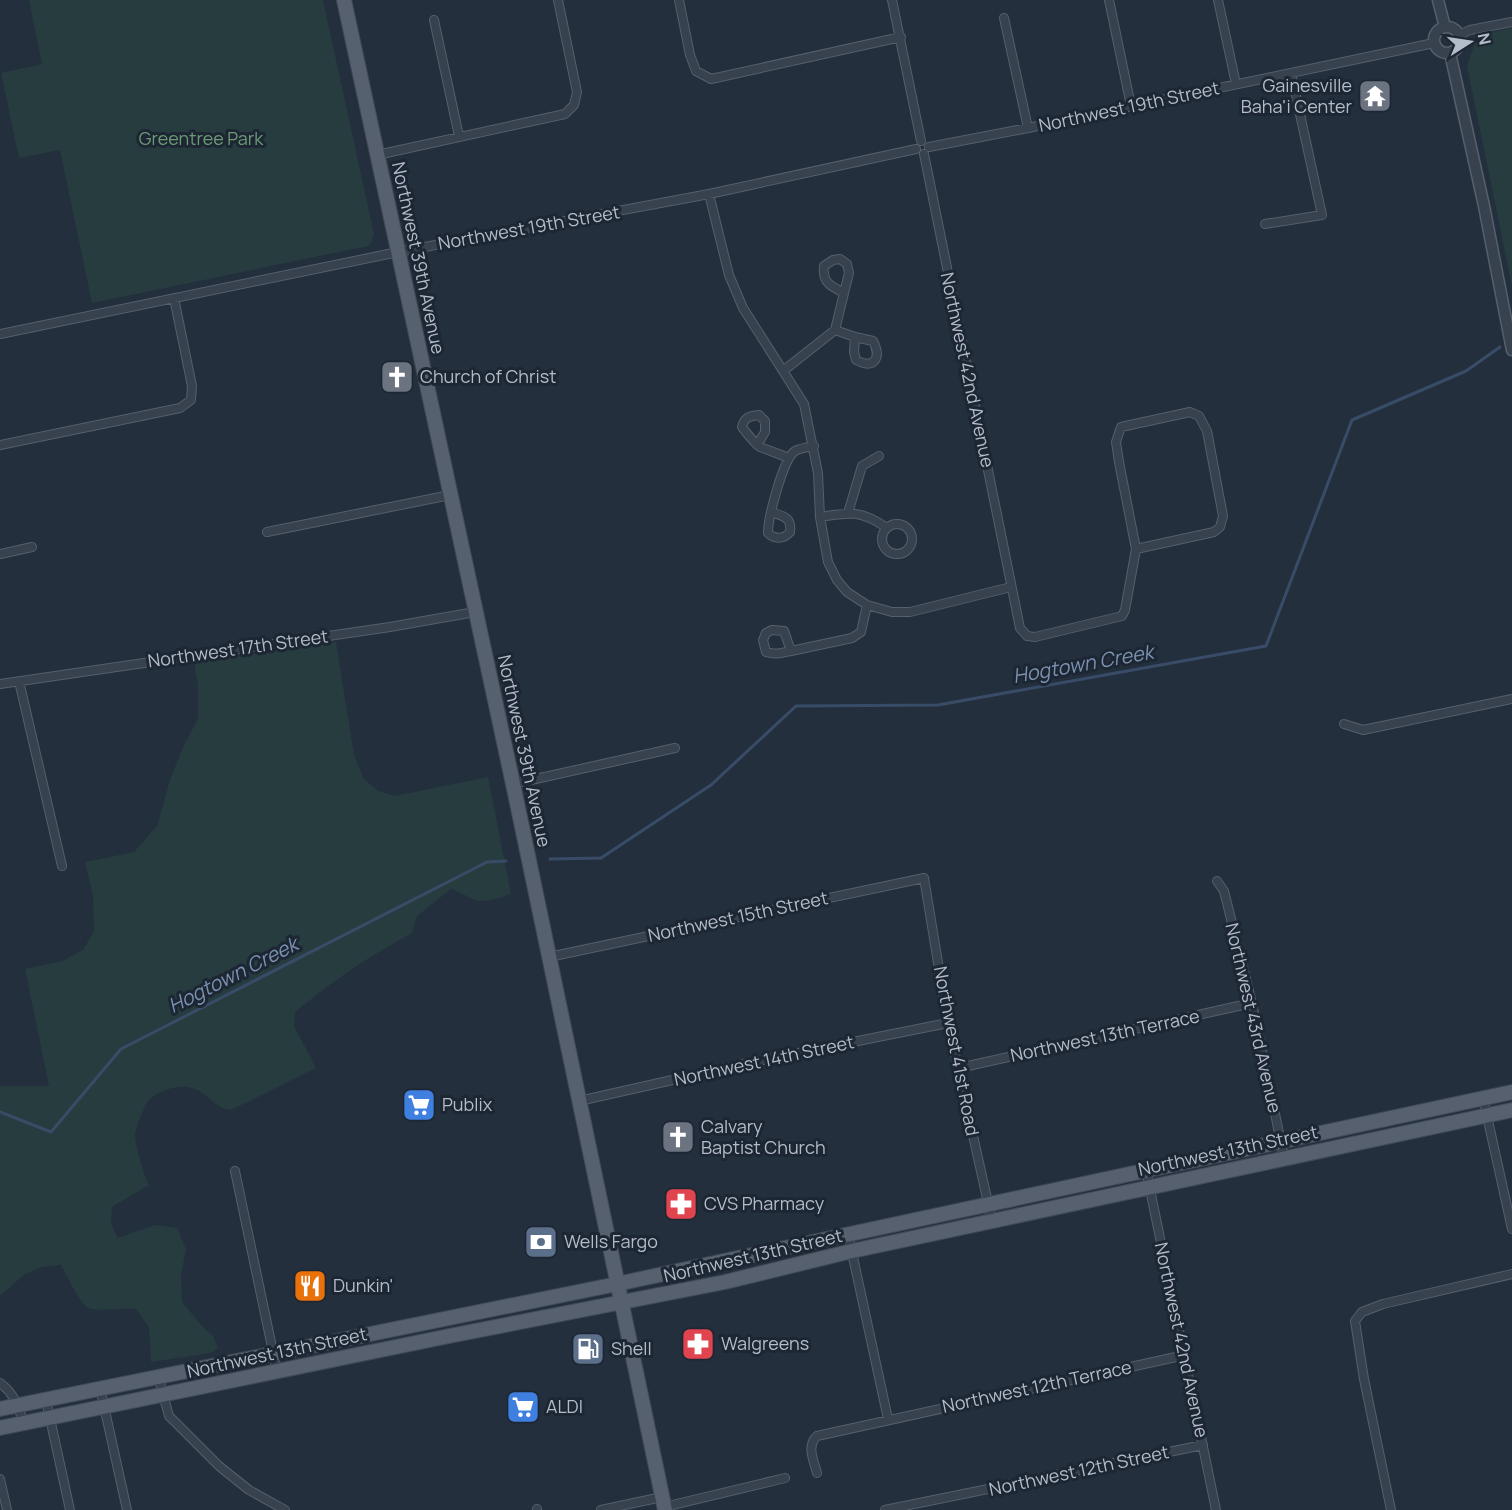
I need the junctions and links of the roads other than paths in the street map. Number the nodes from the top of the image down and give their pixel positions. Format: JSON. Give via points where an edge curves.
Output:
{"nodes":[{"id":1,"x":344,"y":0,"type":"edge"},
{"id":2,"x":558,"y":0,"type":"edge"},
{"id":3,"x":679,"y":0,"type":"edge"},
{"id":4,"x":892,"y":0,"type":"edge"},
{"id":5,"x":1109,"y":0,"type":"edge"},
{"id":6,"x":1218,"y":0,"type":"edge"},
{"id":7,"x":1438,"y":0,"type":"edge"},
{"id":8,"x":1004,"y":18,"type":"dead end"},
{"id":9,"x":434,"y":20,"type":"dead end"},
{"id":10,"x":1512,"y":22,"type":"edge"},
{"id":11,"x":1444,"y":27,"type":"junction"},
{"id":12,"x":1459,"y":35,"type":"junction"},
{"id":13,"x":900,"y":37,"type":"junction"},
{"id":14,"x":1434,"y":43,"type":"junction"},
{"id":15,"x":1450,"y":53,"type":"junction"},
{"id":16,"x":1291,"y":73,"type":"junction"},
{"id":17,"x":1236,"y":84,"type":"junction"},
{"id":18,"x":1131,"y":106,"type":"junction"},
{"id":19,"x":1028,"y":128,"type":"junction"},
{"id":20,"x":459,"y":136,"type":"junction"},
{"id":21,"x":922,"y":148,"type":"junction"},
{"id":22,"x":377,"y":155,"type":"junction"},
{"id":23,"x":709,"y":194,"type":"junction"},
{"id":24,"x":1265,"y":224,"type":"dead end"},
{"id":25,"x":398,"y":252,"type":"junction"},
{"id":26,"x":844,"y":293,"type":"dead end"},
{"id":27,"x":174,"y":298,"type":"junction"},
{"id":28,"x":835,"y":330,"type":"junction"},
{"id":29,"x":0,"y":334,"type":"edge"},
{"id":30,"x":855,"y":338,"type":"dead end"},
{"id":31,"x":1512,"y":350,"type":"edge"},
{"id":32,"x":783,"y":370,"type":"junction"},
{"id":33,"x":757,"y":445,"type":"dead end"},
{"id":34,"x":0,"y":446,"type":"edge"},
{"id":35,"x":814,"y":446,"type":"junction"},
{"id":36,"x":879,"y":456,"type":"dead end"},
{"id":37,"x":789,"y":458,"type":"junction"},
{"id":38,"x":450,"y":495,"type":"junction"},
{"id":39,"x":771,"y":512,"type":"dead end"},
{"id":40,"x":848,"y":513,"type":"junction"},
{"id":41,"x":820,"y":517,"type":"junction"},
{"id":42,"x":887,"y":528,"type":"dead end"},
{"id":43,"x":267,"y":532,"type":"dead end"},
{"id":44,"x":32,"y":547,"type":"dead end"},
{"id":45,"x":1136,"y":549,"type":"junction"},
{"id":46,"x":0,"y":554,"type":"edge"},
{"id":47,"x":1011,"y":587,"type":"junction"},
{"id":48,"x":867,"y":605,"type":"junction"},
{"id":49,"x":475,"y":612,"type":"junction"},
{"id":50,"x":791,"y":651,"type":"dead end"},
{"id":51,"x":19,"y":681,"type":"junction"},
{"id":52,"x":0,"y":684,"type":"edge"},
{"id":53,"x":1512,"y":699,"type":"edge"},
{"id":54,"x":1344,"y":724,"type":"dead end"},
{"id":55,"x":675,"y":748,"type":"dead end"},
{"id":56,"x":513,"y":784,"type":"junction"},
{"id":57,"x":62,"y":866,"type":"dead end"},
{"id":58,"x":924,"y":881,"type":"joint"},
{"id":59,"x":1217,"y":881,"type":"dead end"},
{"id":60,"x":549,"y":957,"type":"junction"},
{"id":61,"x":1252,"y":1003,"type":"junction"},
{"id":62,"x":948,"y":1023,"type":"junction"},
{"id":63,"x":959,"y":1068,"type":"junction"},
{"id":64,"x":1512,"y":1092,"type":"edge"},
{"id":65,"x":1483,"y":1098,"type":"junction"},
{"id":66,"x":579,"y":1101,"type":"junction"},
{"id":67,"x":1512,"y":1110,"type":"edge"},
{"id":68,"x":1487,"y":1115,"type":"junction"},
{"id":69,"x":1281,"y":1141,"type":"junction"},
{"id":70,"x":1284,"y":1157,"type":"junction"},
{"id":71,"x":1146,"y":1170,"type":"junction"},
{"id":72,"x":235,"y":1172,"type":"dead end"},
{"id":73,"x":1149,"y":1187,"type":"junction"},
{"id":74,"x":988,"y":1204,"type":"junction"},
{"id":75,"x":992,"y":1221,"type":"junction"},
{"id":76,"x":1512,"y":1229,"type":"edge"},
{"id":77,"x":849,"y":1234,"type":"junction"},
{"id":78,"x":852,"y":1251,"type":"junction"},
{"id":79,"x":1512,"y":1274,"type":"edge"},
{"id":80,"x":617,"y":1284,"type":"junction"},
{"id":81,"x":620,"y":1303,"type":"junction"},
{"id":82,"x":273,"y":1353,"type":"junction"},
{"id":83,"x":1185,"y":1354,"type":"junction"},
{"id":84,"x":277,"y":1371,"type":"junction"},
{"id":85,"x":158,"y":1376,"type":"junction"},
{"id":86,"x":0,"y":1383,"type":"edge"},
{"id":87,"x":100,"y":1388,"type":"junction"},
{"id":88,"x":162,"y":1395,"type":"junction"},
{"id":89,"x":46,"y":1400,"type":"junction"},
{"id":90,"x":18,"y":1405,"type":"junction"},
{"id":91,"x":104,"y":1406,"type":"junction"},
{"id":92,"x":0,"y":1409,"type":"edge"},
{"id":93,"x":49,"y":1418,"type":"junction"},
{"id":94,"x":888,"y":1419,"type":"junction"},
{"id":95,"x":23,"y":1423,"type":"junction"},
{"id":96,"x":0,"y":1428,"type":"edge"},
{"id":97,"x":1203,"y":1445,"type":"junction"},
{"id":98,"x":817,"y":1473,"type":"dead end"},
{"id":99,"x":785,"y":1478,"type":"dead end"},
{"id":100,"x":0,"y":1479,"type":"edge"},
{"id":101,"x":940,"y":1500,"type":"junction"},
{"id":102,"x":664,"y":1504,"type":"edge"},
{"id":103,"x":7,"y":1510,"type":"edge"},
{"id":104,"x":70,"y":1510,"type":"edge"},
{"id":105,"x":127,"y":1510,"type":"edge"},
{"id":106,"x":285,"y":1510,"type":"edge"},
{"id":107,"x":601,"y":1510,"type":"edge"},
{"id":108,"x":885,"y":1510,"type":"edge"},
{"id":109,"x":942,"y":1510,"type":"edge"},
{"id":110,"x":1216,"y":1510,"type":"edge"},
{"id":111,"x":1391,"y":1510,"type":"edge"}],
"edges":[{"from":1,"to":22,"type":"main road","name":"Northwest 39th Avenue"},
{"from":2,"to":20,"type":"street","via":[[577,92],[574,105],[565,114]]},
{"from":3,"to":13,"type":"street","via":[[696,71],[711,79]]},
{"from":4,"to":13,"type":"street","name":"Northwest 42nd Avenue"},
{"from":5,"to":18,"type":"street"},
{"from":6,"to":17,"type":"street"},
{"from":7,"to":11,"type":"street"},
{"from":8,"to":19,"type":"street"},
{"from":9,"to":20,"type":"street"},
{"from":10,"to":12,"type":"street"},
{"from":11,"to":12,"type":"street"},
{"from":11,"to":14,"type":"street","via":[[1436,33]]},
{"from":12,"to":15,"type":"street","via":[[1458,47]]},
{"from":13,"to":21,"type":"street","name":"Northwest 42nd Avenue"},
{"from":14,"to":15,"type":"street","via":[[1440,51]]},
{"from":14,"to":16,"type":"street","name":"Northwest 19th Street"},
{"from":15,"to":31,"type":"street"},
{"from":16,"to":17,"type":"street","name":"Northwest 19th Street"},
{"from":16,"to":24,"type":"street","via":[[1322,215]]},
{"from":17,"to":18,"type":"street","name":"Northwest 19th Street"},
{"from":18,"to":19,"type":"street","name":"Northwest 19th Street"},
{"from":19,"to":21,"type":"street","name":"Northwest 19th Street"},
{"from":20,"to":22,"type":"street"},
{"from":21,"to":23,"type":"street","name":"Northwest 19th Street"},
{"from":21,"to":47,"type":"street","name":"Northwest 42nd Avenue"},
{"from":22,"to":25,"type":"main road","name":"Northwest 39th Avenue"},
{"from":23,"to":25,"type":"street","name":"Northwest 19th Street"},
{"from":23,"to":32,"type":"street","via":[[729,275],[743,308]]},
{"from":25,"to":27,"type":"street","name":"Northwest 19th Street"},
{"from":25,"to":38,"type":"main road","name":"Northwest 39th Avenue"},
{"from":26,"to":28,"type":"street"},
{"from":27,"to":29,"type":"street","name":"Northwest 19th Street"},
{"from":27,"to":34,"type":"street","via":[[192,386],[191,400],[180,408]]},
{"from":28,"to":30,"type":"street"},
{"from":28,"to":32,"type":"street"},
{"from":32,"to":35,"type":"street","via":[[804,404]]},
{"from":33,"to":37,"type":"street"},
{"from":35,"to":37,"type":"street","via":[[794,452]]},
{"from":35,"to":41,"type":"street"},
{"from":36,"to":40,"type":"street","via":[[862,466]]},
{"from":37,"to":39,"type":"street"},
{"from":38,"to":43,"type":"street"},
{"from":38,"to":49,"type":"main road","name":"Northwest 39th Avenue"},
{"from":40,"to":41,"type":"street"},
{"from":40,"to":42,"type":"street","via":[[874,519]]},
{"from":41,"to":48,"type":"street","via":[[828,562],[837,580]]},
{"from":44,"to":46,"type":"street"},
{"from":45,"to":45,"type":"street","via":[[1116,442],[1121,427],[1190,412],[1199,416],[1207,431],[1223,516],[1220,527],[1214,532]]},
{"from":45,"to":47,"type":"street","name":"Northwest 42nd Avenue","via":[[1122,616],[1027,636],[1020,628]]},
{"from":47,"to":48,"type":"street","via":[[910,612]]},
{"from":48,"to":50,"type":"street","via":[[861,632],[852,638]]},
{"from":49,"to":51,"type":"street","name":"Northwest 17th Street"},
{"from":49,"to":56,"type":"main road","name":"Northwest 39th Avenue"},
{"from":51,"to":52,"type":"street","name":"Northwest 17th Street"},
{"from":51,"to":57,"type":"street"},
{"from":53,"to":54,"type":"street","via":[[1363,730]]},
{"from":55,"to":56,"type":"street"},
{"from":56,"to":60,"type":"main road","name":"Northwest 39th Avenue"},
{"from":58,"to":60,"type":"street","name":"Northwest 15th Street","via":[[901,882]]},
{"from":58,"to":62,"type":"street","name":"Northwest 41st Road"},
{"from":59,"to":61,"type":"street","name":"Northwest 43rd Avenue","via":[[1224,891]]},
{"from":60,"to":66,"type":"main road","name":"Northwest 39th Avenue"},
{"from":61,"to":63,"type":"street","name":"Northwest 13th Terrace"},
{"from":61,"to":69,"type":"street","name":"Northwest 43rd Avenue"},
{"from":62,"to":63,"type":"street","name":"Northwest 41st Road"},
{"from":62,"to":66,"type":"street","name":"Northwest 14th Street"},
{"from":63,"to":74,"type":"street","name":"Northwest 41st Road"},
{"from":64,"to":65,"type":"main road","name":"Northwest 13th Street"},
{"from":65,"to":68,"type":"street"},
{"from":65,"to":69,"type":"main road","name":"Northwest 13th Street"},
{"from":66,"to":80,"type":"main road","name":"Northwest 39th Avenue"},
{"from":67,"to":68,"type":"main road","name":"Northwest 13th Street"},
{"from":68,"to":70,"type":"main road","name":"Northwest 13th Street"},
{"from":68,"to":76,"type":"street"},
{"from":69,"to":70,"type":"street","name":"Northwest 43rd Avenue"},
{"from":69,"to":71,"type":"main road","name":"Northwest 13th Street"},
{"from":70,"to":73,"type":"main road","name":"Northwest 13th Street"},
{"from":71,"to":73,"type":"street","name":"Northwest 42nd Avenue"},
{"from":71,"to":74,"type":"main road","name":"Northwest 13th Street"},
{"from":72,"to":82,"type":"street"},
{"from":73,"to":75,"type":"main road","name":"Northwest 13th Street"},
{"from":73,"to":83,"type":"street","name":"Northwest 42nd Avenue"},
{"from":74,"to":75,"type":"street","name":"Northwest 41st Road"},
{"from":74,"to":77,"type":"main road","name":"Northwest 13th Street"},
{"from":75,"to":78,"type":"main road","name":"Northwest 13th Street"},
{"from":77,"to":78,"type":"street"},
{"from":77,"to":80,"type":"main road","name":"Northwest 13th Street"},
{"from":78,"to":81,"type":"main road","name":"Northwest 13th Street"},
{"from":78,"to":94,"type":"street"},
{"from":79,"to":111,"type":"street","via":[[1383,1304],[1362,1312],[1355,1321]]},
{"from":80,"to":81,"type":"main road","name":"Northwest 39th Avenue"},
{"from":80,"to":82,"type":"main road","name":"Northwest 13th Street"},
{"from":81,"to":84,"type":"main road","name":"Northwest 13th Street"},
{"from":81,"to":102,"type":"main road","name":"Northwest 39th Avenue"},
{"from":82,"to":84,"type":"street"},
{"from":82,"to":85,"type":"main road","name":"Northwest 13th Street"},
{"from":83,"to":94,"type":"street","name":"Northwest 12th Terrace"},
{"from":83,"to":97,"type":"street","name":"Northwest 42nd Avenue"},
{"from":84,"to":88,"type":"main road","name":"Northwest 13th Street"},
{"from":85,"to":87,"type":"main road","name":"Northwest 13th Street"},
{"from":85,"to":88,"type":"street"},
{"from":86,"to":90,"type":"street","via":[[8,1388]]},
{"from":87,"to":89,"type":"main road","name":"Northwest 13th Street"},
{"from":87,"to":91,"type":"street"},
{"from":88,"to":91,"type":"main road","name":"Northwest 13th Street"},
{"from":88,"to":106,"type":"street","via":[[169,1416],[219,1466],[249,1490]]},
{"from":89,"to":90,"type":"main road","name":"Northwest 13th Street"},
{"from":89,"to":93,"type":"street"},
{"from":90,"to":92,"type":"main road","name":"Northwest 13th Street"},
{"from":90,"to":95,"type":"street"},
{"from":91,"to":93,"type":"main road","name":"Northwest 13th Street"},
{"from":91,"to":105,"type":"street"},
{"from":93,"to":95,"type":"main road","name":"Northwest 13th Street"},
{"from":93,"to":104,"type":"street"},
{"from":94,"to":98,"type":"street","name":"Northwest 12th Terrace","via":[[817,1436],[811,1446]]},
{"from":95,"to":96,"type":"main road","name":"Northwest 13th Street"},
{"from":97,"to":101,"type":"street","name":"Northwest 12th Street"},
{"from":97,"to":110,"type":"street","name":"Northwest 42nd Avenue"},
{"from":99,"to":102,"type":"street"},
{"from":100,"to":103,"type":"street"},
{"from":101,"to":108,"type":"street","name":"Northwest 12th Street"},
{"from":101,"to":109,"type":"street"},
{"from":102,"to":107,"type":"street"}]}
